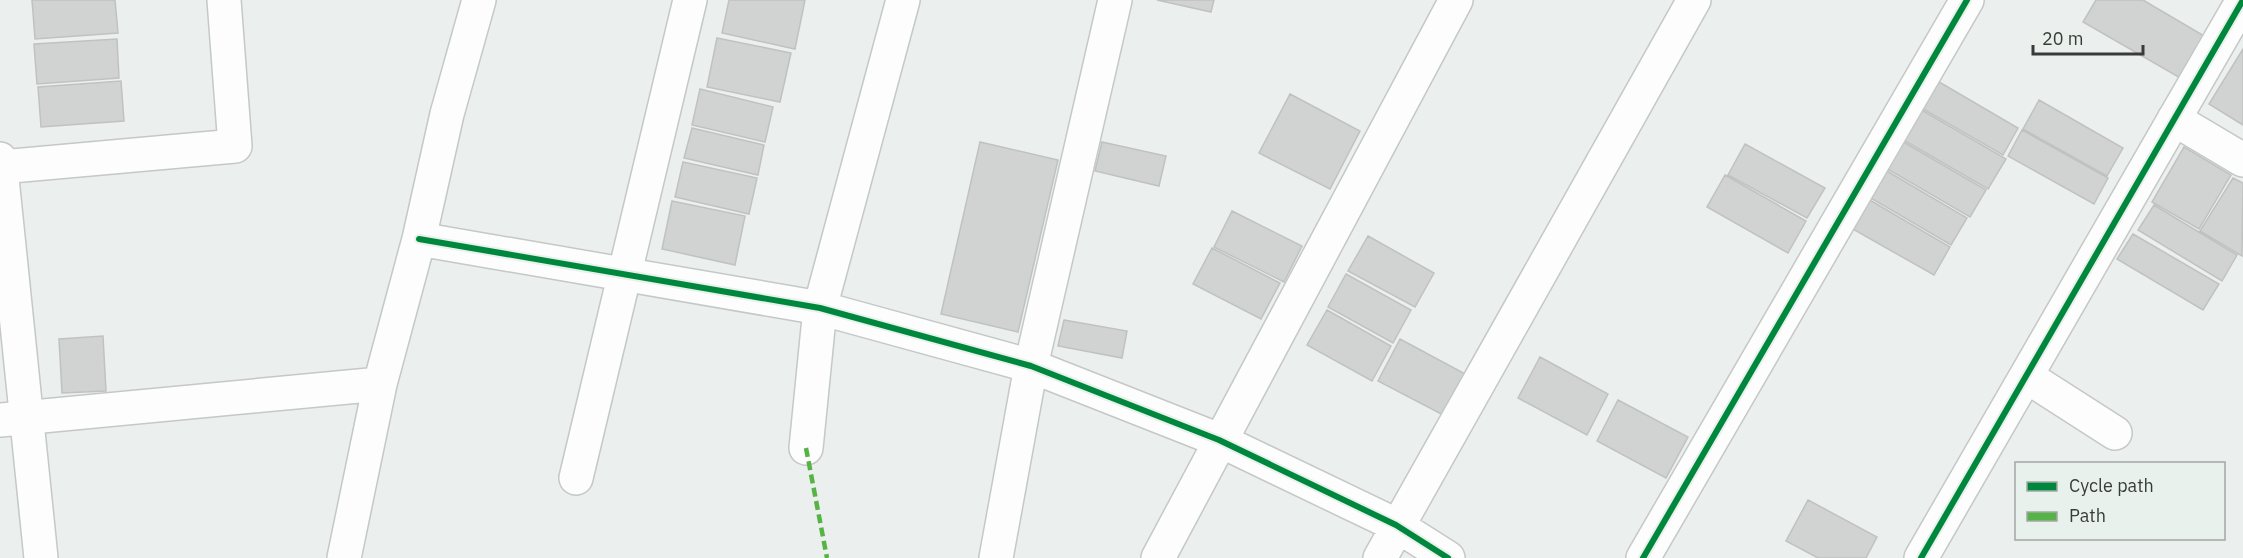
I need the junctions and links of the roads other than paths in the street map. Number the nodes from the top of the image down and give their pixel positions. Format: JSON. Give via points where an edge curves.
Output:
{"nodes":[{"id":1,"x":224,"y":0,"type":"edge"},
{"id":2,"x":479,"y":0,"type":"edge"},
{"id":3,"x":690,"y":0,"type":"edge"},
{"id":4,"x":903,"y":0,"type":"edge"},
{"id":5,"x":1116,"y":0,"type":"edge"},
{"id":6,"x":1456,"y":0,"type":"edge"},
{"id":7,"x":1694,"y":0,"type":"edge"},
{"id":8,"x":1967,"y":0,"type":"edge"},
{"id":9,"x":2243,"y":0,"type":"edge"},
{"id":10,"x":2174,"y":119,"type":"junction"},
{"id":11,"x":0,"y":159,"type":"edge"},
{"id":12,"x":2243,"y":160,"type":"edge"},
{"id":13,"x":0,"y":167,"type":"edge"},
{"id":14,"x":419,"y":239,"type":"junction"},
{"id":15,"x":626,"y":276,"type":"junction"},
{"id":16,"x":820,"y":308,"type":"junction"},
{"id":17,"x":1031,"y":366,"type":"junction"},
{"id":18,"x":2026,"y":376,"type":"junction"},
{"id":19,"x":380,"y":384,"type":"junction"},
{"id":20,"x":14,"y":419,"type":"edge"},
{"id":21,"x":2115,"y":433,"type":"dead end"},
{"id":22,"x":1219,"y":440,"type":"junction"},
{"id":23,"x":806,"y":448,"type":"dead end"},
{"id":24,"x":576,"y":478,"type":"dead end"},
{"id":25,"x":1396,"y":525,"type":"junction"},
{"id":26,"x":41,"y":558,"type":"edge"},
{"id":27,"x":344,"y":558,"type":"edge"},
{"id":28,"x":996,"y":558,"type":"edge"},
{"id":29,"x":1158,"y":558,"type":"edge"},
{"id":30,"x":1380,"y":558,"type":"edge"},
{"id":31,"x":1448,"y":558,"type":"edge"},
{"id":32,"x":1643,"y":558,"type":"edge"},
{"id":33,"x":1921,"y":558,"type":"edge"}],
"edges":[{"from":1,"to":13,"type":"street","via":[[235,146]]},
{"from":2,"to":14,"type":"street","via":[[447,114]]},
{"from":3,"to":15,"type":"street"},
{"from":4,"to":16,"type":"street"},
{"from":5,"to":17,"type":"street"},
{"from":6,"to":22,"type":"street"},
{"from":7,"to":25,"type":"street"},
{"from":8,"to":32,"type":"street"},
{"from":9,"to":10,"type":"street"},
{"from":10,"to":12,"type":"street"},
{"from":10,"to":18,"type":"street"},
{"from":11,"to":13,"type":"street"},
{"from":13,"to":20,"type":"street"},
{"from":14,"to":15,"type":"street"},
{"from":14,"to":19,"type":"street"},
{"from":15,"to":16,"type":"street"},
{"from":15,"to":24,"type":"street"},
{"from":16,"to":17,"type":"street"},
{"from":16,"to":23,"type":"street"},
{"from":17,"to":22,"type":"street"},
{"from":17,"to":28,"type":"street"},
{"from":18,"to":21,"type":"street"},
{"from":18,"to":33,"type":"street"},
{"from":19,"to":20,"type":"street"},
{"from":19,"to":27,"type":"street"},
{"from":20,"to":26,"type":"street"},
{"from":22,"to":25,"type":"street"},
{"from":22,"to":29,"type":"street"},
{"from":25,"to":30,"type":"street"},
{"from":25,"to":31,"type":"street"}]}
